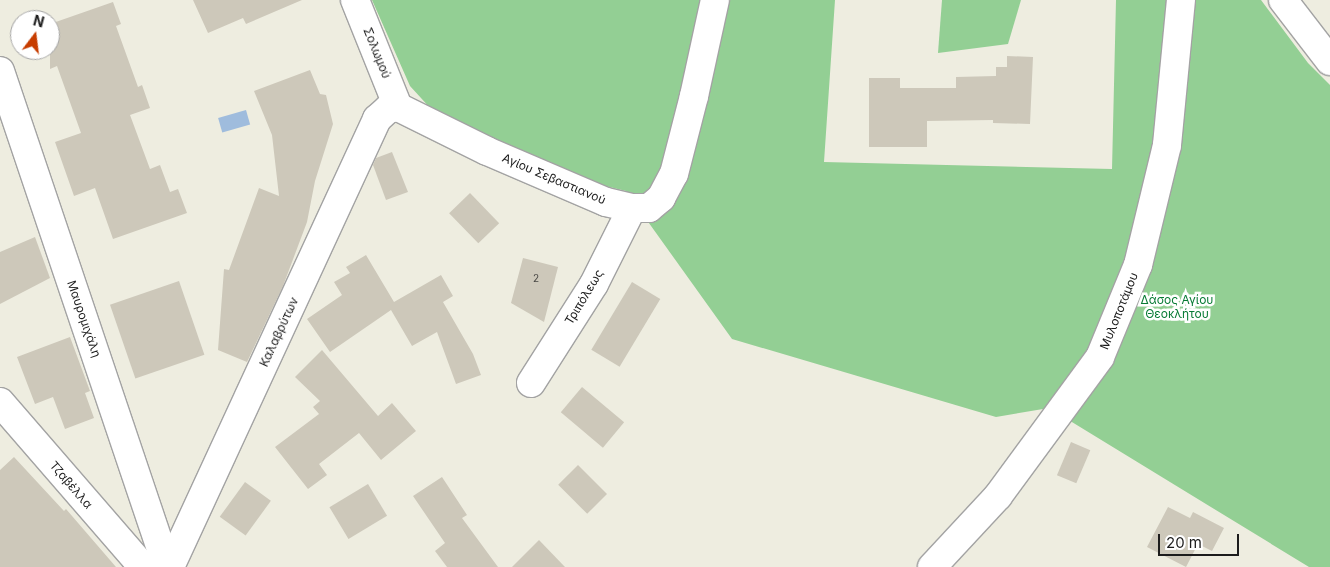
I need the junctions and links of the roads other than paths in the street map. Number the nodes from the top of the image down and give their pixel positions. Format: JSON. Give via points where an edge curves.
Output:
{"nodes":[{"id":1,"x":355,"y":0,"type":"edge"},
{"id":2,"x":715,"y":0,"type":"edge"},
{"id":3,"x":1181,"y":0,"type":"edge"},
{"id":4,"x":1283,"y":0,"type":"edge"},
{"id":5,"x":1330,"y":61,"type":"edge"},
{"id":6,"x":0,"y":71,"type":"edge"},
{"id":7,"x":398,"y":107,"type":"junction"},
{"id":8,"x":632,"y":208,"type":"junction"},
{"id":9,"x":531,"y":383,"type":"dead end"},
{"id":10,"x":0,"y":402,"type":"edge"},
{"id":11,"x":143,"y":567,"type":"edge"},
{"id":12,"x":169,"y":567,"type":"edge"},
{"id":13,"x":932,"y":567,"type":"edge"}],
"edges":[{"from":1,"to":7,"type":"street","name":"Σολωμού"},
{"from":2,"to":8,"type":"street","name":"Αγίου Σεβαστιανού","via":[[674,174],[661,198],[652,206]]},
{"from":3,"to":13,"type":"street","name":"Μυλοποτάμου","via":[[1167,145],[1138,265],[1100,357],[998,496]]},
{"from":4,"to":5,"type":"street"},
{"from":6,"to":12,"type":"street","name":"Μαυρομιχάλη"},
{"from":7,"to":8,"type":"street","name":"Αγίου Σεβαστιανού","via":[[487,151],[606,202]]},
{"from":7,"to":12,"type":"street","name":"Καλαβρύτων","via":[[377,119]]},
{"from":8,"to":9,"type":"street","name":"Τριπόλεως","via":[[594,284]]},
{"from":10,"to":11,"type":"street","name":"Τζαβέλλα"}]}
